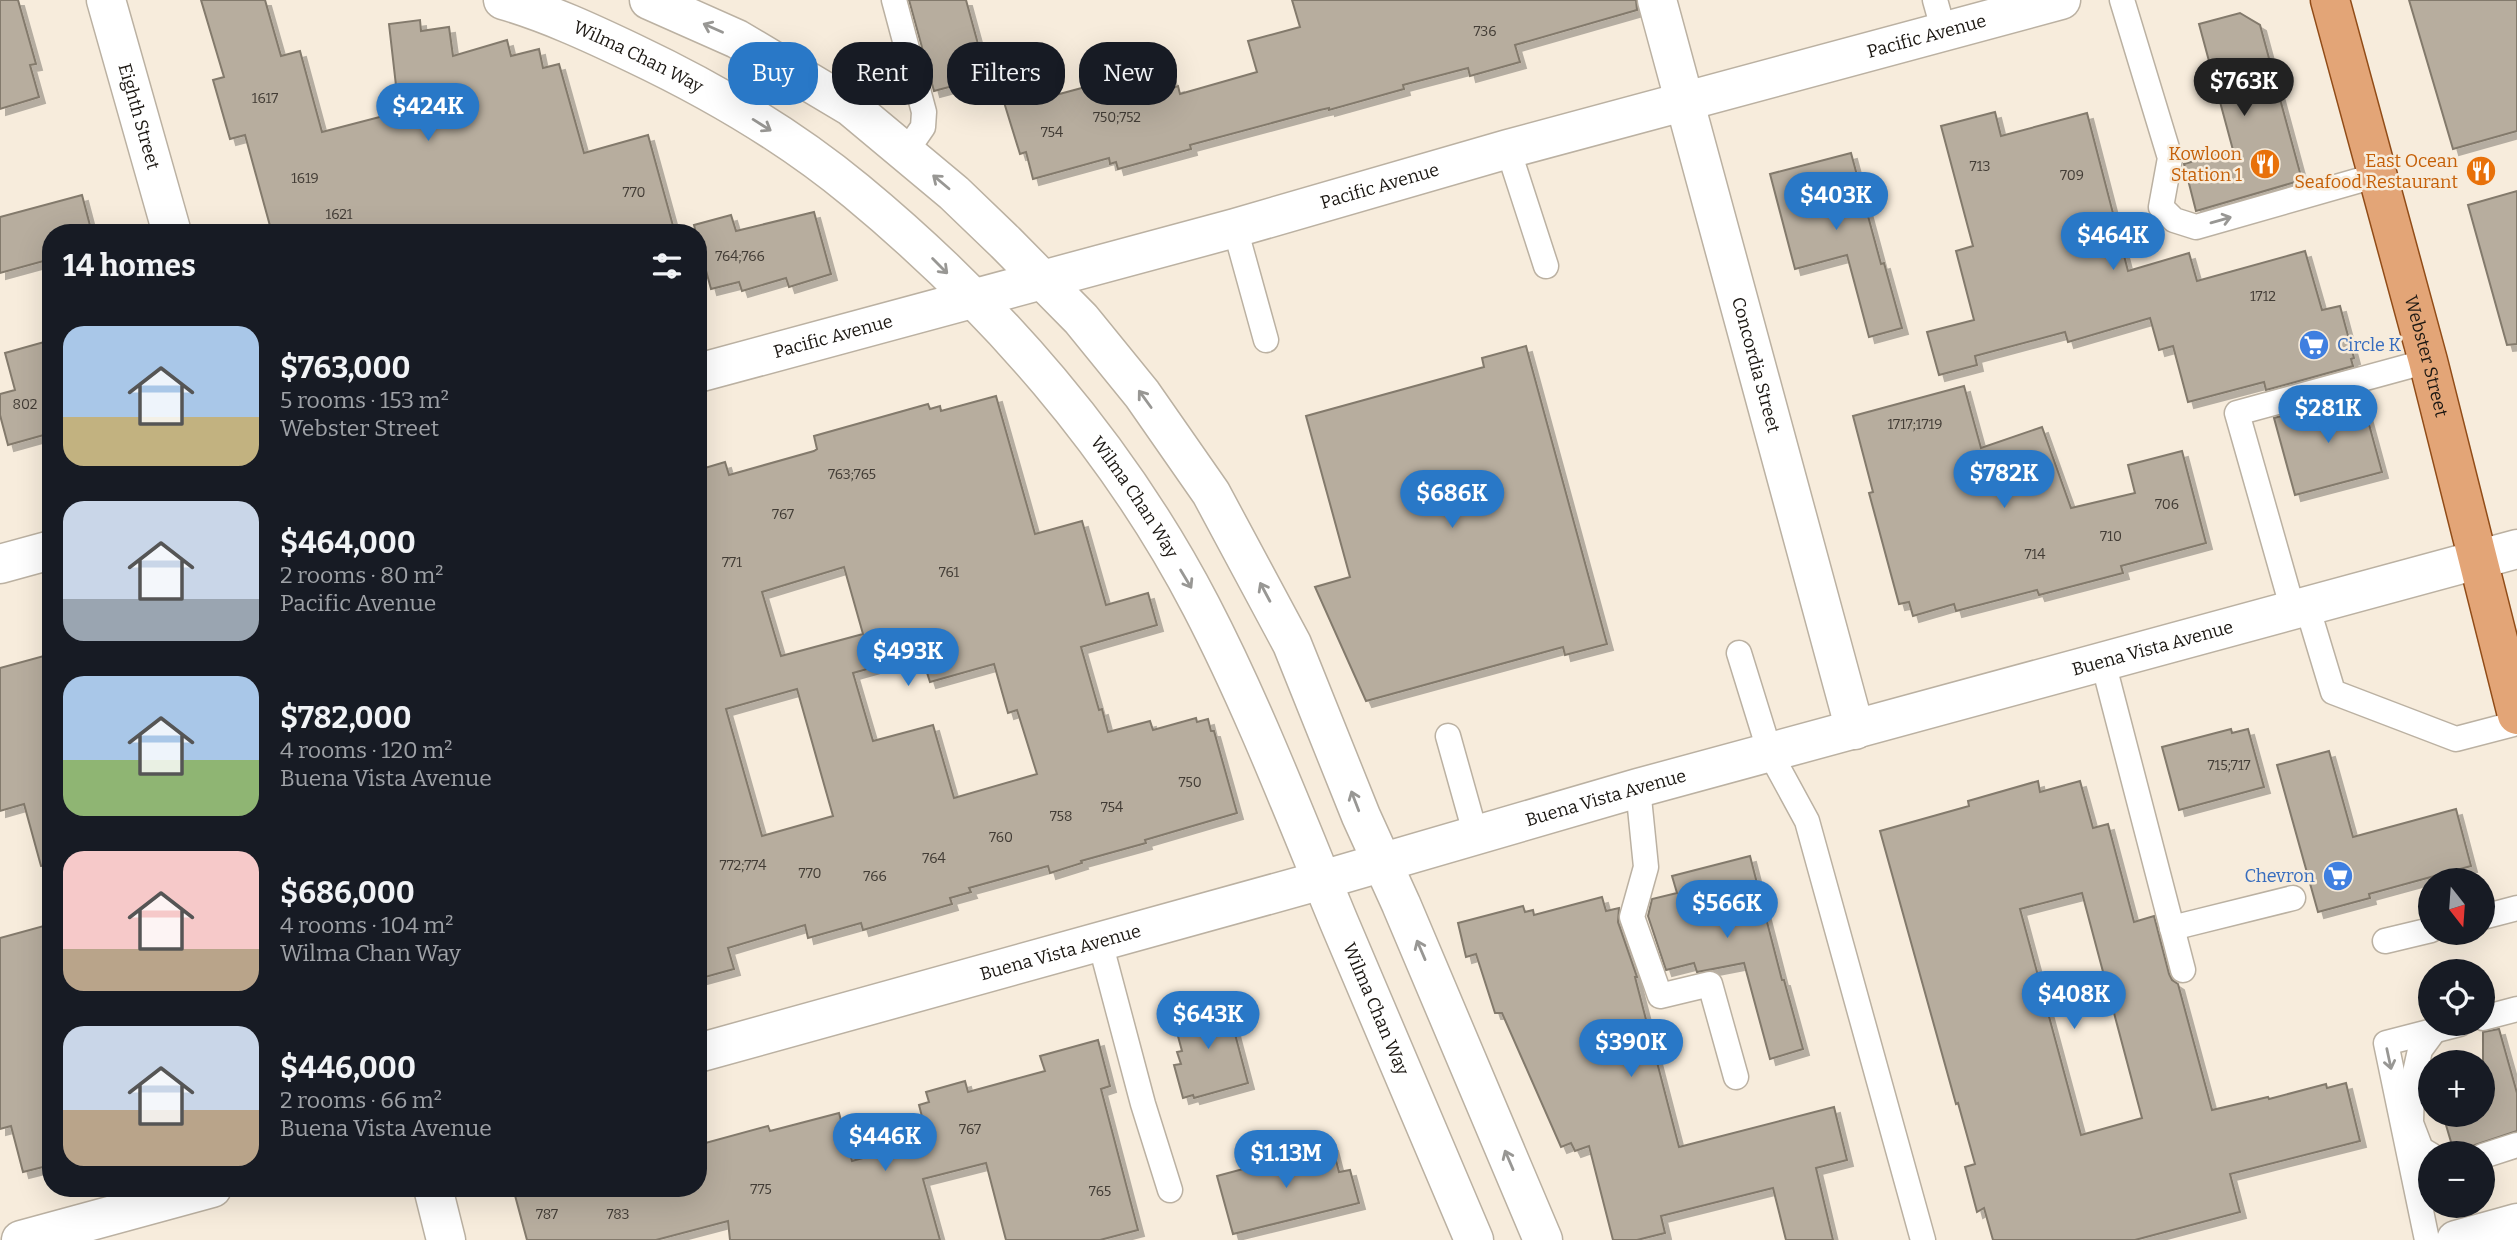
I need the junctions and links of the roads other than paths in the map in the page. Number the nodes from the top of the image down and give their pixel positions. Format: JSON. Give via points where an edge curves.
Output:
{"nodes":[{"id":1,"x":106,"y":0,"type":"edge"},
{"id":2,"x":503,"y":0,"type":"edge"},
{"id":3,"x":649,"y":0,"type":"edge"},
{"id":4,"x":894,"y":0,"type":"edge"},
{"id":5,"x":1657,"y":0,"type":"edge"},
{"id":6,"x":2122,"y":0,"type":"edge"},
{"id":7,"x":2329,"y":0,"type":"edge"},
{"id":8,"x":2057,"y":1,"type":"edge"},
{"id":9,"x":1939,"y":16,"type":"edge"},
{"id":10,"x":1686,"y":101,"type":"junction"},
{"id":11,"x":1508,"y":149,"type":"junction"},
{"id":12,"x":905,"y":153,"type":"junction"},
{"id":13,"x":2378,"y":175,"type":"junction"},
{"id":14,"x":169,"y":224,"type":"edge"},
{"id":15,"x":1235,"y":228,"type":"junction"},
{"id":16,"x":1546,"y":266,"type":"dead end"},
{"id":17,"x":1043,"y":281,"type":"junction"},
{"id":18,"x":973,"y":299,"type":"junction"},
{"id":19,"x":1266,"y":340,"type":"dead end"},
{"id":20,"x":2428,"y":361,"type":"junction"},
{"id":21,"x":707,"y":371,"type":"edge"},
{"id":22,"x":2517,"y":549,"type":"edge"},
{"id":23,"x":42,"y":552,"type":"edge"},
{"id":24,"x":2477,"y":559,"type":"junction"},
{"id":25,"x":0,"y":564,"type":"edge"},
{"id":26,"x":2300,"y":608,"type":"junction"},
{"id":27,"x":1739,"y":653,"type":"dead end"},
{"id":28,"x":2103,"y":662,"type":"junction"},
{"id":29,"x":2517,"y":714,"type":"edge"},
{"id":30,"x":1855,"y":730,"type":"junction"},
{"id":31,"x":1448,"y":736,"type":"dead end"},
{"id":32,"x":1770,"y":753,"type":"junction"},
{"id":33,"x":1638,"y":788,"type":"junction"},
{"id":34,"x":1476,"y":836,"type":"junction"},
{"id":35,"x":1382,"y":863,"type":"junction"},
{"id":36,"x":1322,"y":880,"type":"junction"},
{"id":37,"x":2293,"y":898,"type":"dead end"},
{"id":38,"x":2517,"y":908,"type":"edge"},
{"id":39,"x":2496,"y":914,"type":"edge"},
{"id":40,"x":2172,"y":928,"type":"junction"},
{"id":41,"x":2418,"y":933,"type":"edge"},
{"id":42,"x":2385,"y":941,"type":"dead end"},
{"id":43,"x":1100,"y":942,"type":"junction"},
{"id":44,"x":2183,"y":970,"type":"dead end"},
{"id":45,"x":2517,"y":1009,"type":"edge"},
{"id":46,"x":2495,"y":1015,"type":"edge"},
{"id":47,"x":2418,"y":1035,"type":"edge"},
{"id":48,"x":2430,"y":1036,"type":"edge"},
{"id":49,"x":707,"y":1051,"type":"edge"},
{"id":50,"x":1736,"y":1077,"type":"dead end"},
{"id":51,"x":2418,"y":1141,"type":"edge"},
{"id":52,"x":2517,"y":1145,"type":"edge"},
{"id":53,"x":2495,"y":1152,"type":"edge"},
{"id":54,"x":1170,"y":1190,"type":"dead end"},
{"id":55,"x":179,"y":1197,"type":"edge"},
{"id":56,"x":435,"y":1197,"type":"edge"},
{"id":57,"x":2517,"y":1223,"type":"edge"},
{"id":58,"x":21,"y":1240,"type":"edge"},
{"id":59,"x":446,"y":1240,"type":"edge"},
{"id":60,"x":1474,"y":1240,"type":"edge"},
{"id":61,"x":1543,"y":1240,"type":"edge"},
{"id":62,"x":1923,"y":1240,"type":"edge"},
{"id":63,"x":2427,"y":1240,"type":"edge"},
{"id":64,"x":2456,"y":1240,"type":"edge"}],
"edges":[{"from":1,"to":14,"type":"street","name":"Eighth Street"},
{"from":2,"to":18,"type":"street","name":"Wilma Chan Way","one_way":true,"via":[[609,41],[691,81],[774,132],[854,189]]},
{"from":12,"to":3,"type":"street","one_way":true,"via":[[851,107],[737,39]]},
{"from":4,"to":12,"type":"lane","via":[[924,112],[923,127]]},
{"from":5,"to":10,"type":"street","name":"Concordia Street"},
{"from":6,"to":13,"type":"lane","one_way":true,"via":[[2170,158],[2161,207],[2174,220],[2196,227]]},
{"from":7,"to":13,"type":"main road","name":"Webster Street"},
{"from":8,"to":9,"type":"street","name":"Pacific Avenue"},
{"from":9,"to":10,"type":"street","name":"Pacific Avenue"},
{"from":10,"to":11,"type":"street","name":"Pacific Avenue"},
{"from":10,"to":30,"type":"street","name":"Concordia Street"},
{"from":11,"to":15,"type":"street","name":"Pacific Avenue"},
{"from":11,"to":16,"type":"lane"},
{"from":17,"to":12,"type":"street","one_way":true,"via":[[954,193]]},
{"from":13,"to":20,"type":"main road","name":"Webster Street"},
{"from":15,"to":17,"type":"street","name":"Pacific Avenue"},
{"from":15,"to":19,"type":"lane"},
{"from":17,"to":18,"type":"street","name":"Pacific Avenue"},
{"from":35,"to":17,"type":"street","one_way":true,"via":[[1292,643],[1211,494],[1142,394],[1081,319]]},
{"from":18,"to":21,"type":"street","name":"Pacific Avenue"},
{"from":18,"to":36,"type":"street","name":"Wilma Chan Way","one_way":true,"via":[[1053,384],[1154,525],[1200,604],[1251,710]]},
{"from":20,"to":24,"type":"main road","name":"Webster Street"},
{"from":20,"to":26,"type":"lane","via":[[2237,413]]},
{"from":22,"to":24,"type":"street","name":"Buena Vista Avenue"},
{"from":23,"to":25,"type":"street"},
{"from":24,"to":26,"type":"street","name":"Buena Vista Avenue"},
{"from":24,"to":29,"type":"main road","name":"Webster Street"},
{"from":26,"to":28,"type":"street","name":"Buena Vista Avenue"},
{"from":26,"to":29,"type":"lane","via":[[2333,692],[2456,739]]},
{"from":27,"to":32,"type":"lane"},
{"from":28,"to":30,"type":"street","name":"Buena Vista Avenue"},
{"from":28,"to":40,"type":"lane"},
{"from":30,"to":32,"type":"street","name":"Buena Vista Avenue"},
{"from":31,"to":34,"type":"lane"},
{"from":32,"to":33,"type":"street","name":"Buena Vista Avenue"},
{"from":32,"to":62,"type":"lane","via":[[1807,821]]},
{"from":33,"to":34,"type":"street","name":"Buena Vista Avenue"},
{"from":33,"to":50,"type":"lane","via":[[1646,867],[1632,917],[1660,996],[1710,984]]},
{"from":34,"to":35,"type":"street","name":"Buena Vista Avenue"},
{"from":35,"to":36,"type":"street","name":"Buena Vista Avenue"},
{"from":61,"to":35,"type":"street","one_way":true},
{"from":36,"to":43,"type":"street","name":"Buena Vista Avenue"},
{"from":36,"to":60,"type":"street","name":"Wilma Chan Way"},
{"from":37,"to":40,"type":"lane"},
{"from":38,"to":39,"type":"lane"},
{"from":40,"to":44,"type":"lane"},
{"from":41,"to":42,"type":"lane"},
{"from":43,"to":49,"type":"street","name":"Buena Vista Avenue"},
{"from":43,"to":54,"type":"lane"},
{"from":45,"to":46,"type":"lane"},
{"from":47,"to":63,"type":"lane","one_way":true,"via":[[2386,1044]]},
{"from":48,"to":51,"type":"lane","via":[[2420,1050],[2412,1098],[2411,1123]]},
{"from":52,"to":53,"type":"lane"},
{"from":55,"to":58,"type":"street"},
{"from":56,"to":59,"type":"street"},
{"from":57,"to":64,"type":"street"}]}
